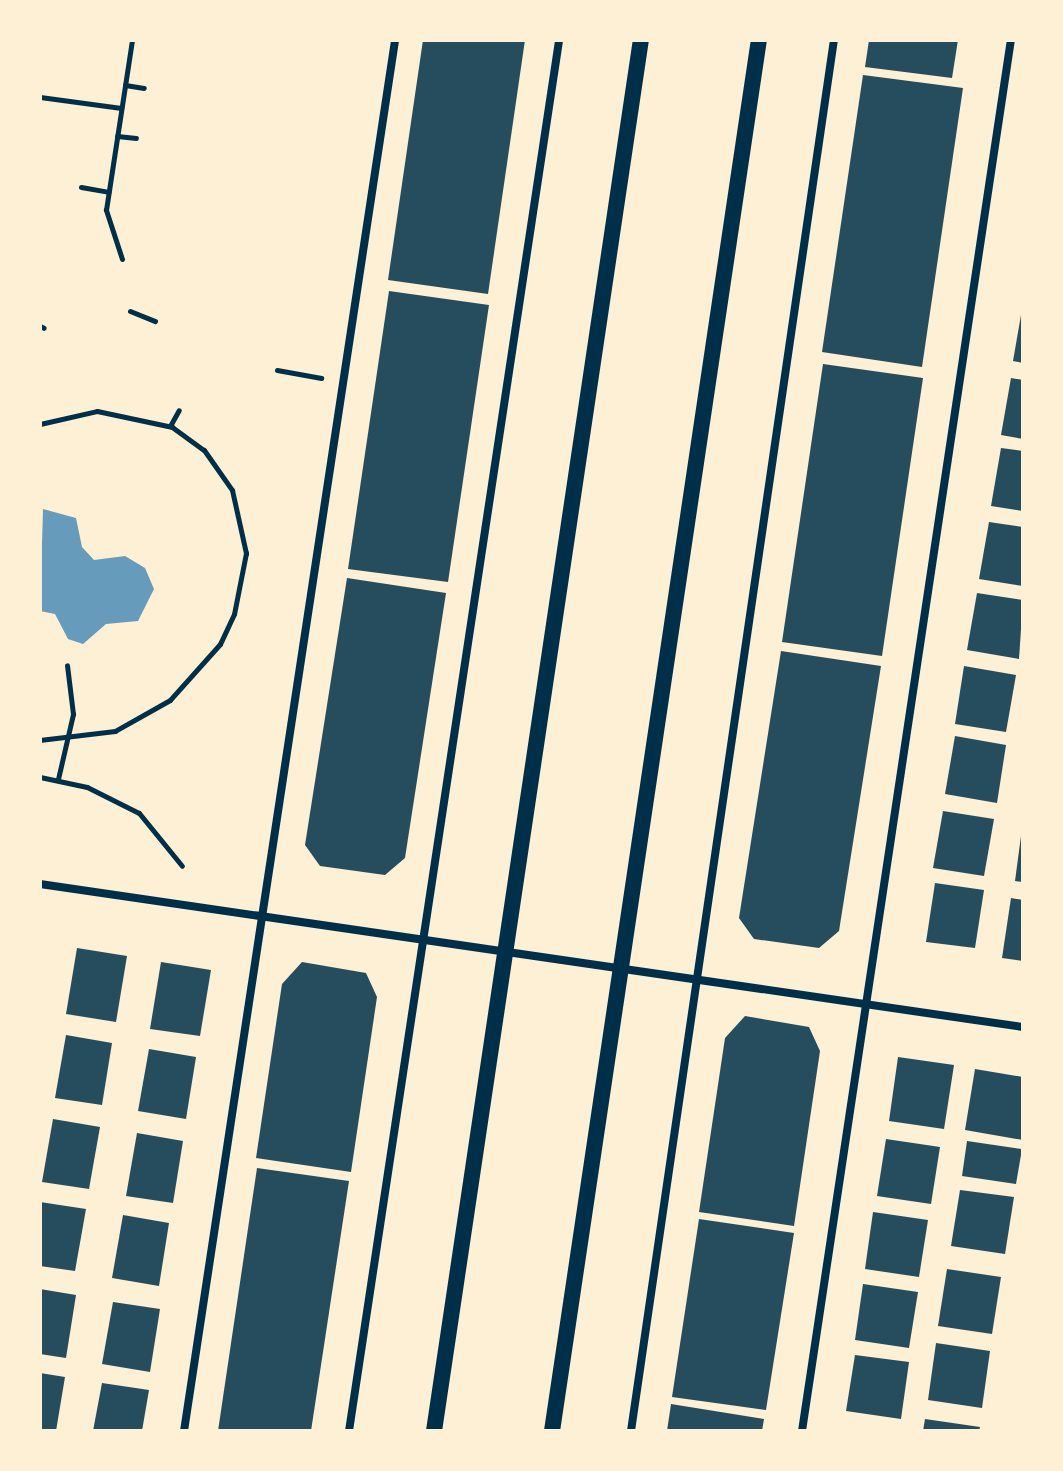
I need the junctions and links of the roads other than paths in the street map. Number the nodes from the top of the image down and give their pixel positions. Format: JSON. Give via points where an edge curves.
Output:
{"nodes":[{"id":1,"x":395,"y":40,"type":"edge"},
{"id":2,"x":559,"y":40,"type":"edge"},
{"id":3,"x":641,"y":40,"type":"edge"},
{"id":4,"x":759,"y":40,"type":"edge"},
{"id":5,"x":834,"y":40,"type":"edge"},
{"id":6,"x":1011,"y":40,"type":"edge"},
{"id":7,"x":40,"y":884,"type":"edge"},
{"id":8,"x":262,"y":915,"type":"junction"},
{"id":9,"x":422,"y":939,"type":"junction"},
{"id":10,"x":509,"y":951,"type":"junction"},
{"id":11,"x":625,"y":969,"type":"junction"},
{"id":12,"x":700,"y":979,"type":"junction"},
{"id":13,"x":864,"y":1004,"type":"junction"},
{"id":14,"x":1023,"y":1027,"type":"edge"},
{"id":15,"x":184,"y":1431,"type":"edge"},
{"id":16,"x":349,"y":1431,"type":"edge"},
{"id":17,"x":434,"y":1431,"type":"edge"},
{"id":18,"x":552,"y":1431,"type":"edge"},
{"id":19,"x":631,"y":1431,"type":"edge"},
{"id":20,"x":802,"y":1431,"type":"edge"}],
"edges":[{"from":1,"to":8,"type":"street"},
{"from":2,"to":9,"type":"street"},
{"from":3,"to":10,"type":"main road"},
{"from":4,"to":11,"type":"main road"},
{"from":5,"to":12,"type":"street"},
{"from":6,"to":13,"type":"street"},
{"from":7,"to":8,"type":"street"},
{"from":8,"to":9,"type":"street"},
{"from":8,"to":15,"type":"street"},
{"from":9,"to":10,"type":"street"},
{"from":9,"to":16,"type":"street"},
{"from":10,"to":11,"type":"street"},
{"from":10,"to":17,"type":"main road"},
{"from":11,"to":12,"type":"street"},
{"from":11,"to":18,"type":"main road"},
{"from":12,"to":13,"type":"street"},
{"from":12,"to":19,"type":"street"},
{"from":13,"to":14,"type":"street"},
{"from":13,"to":20,"type":"street"}]}
